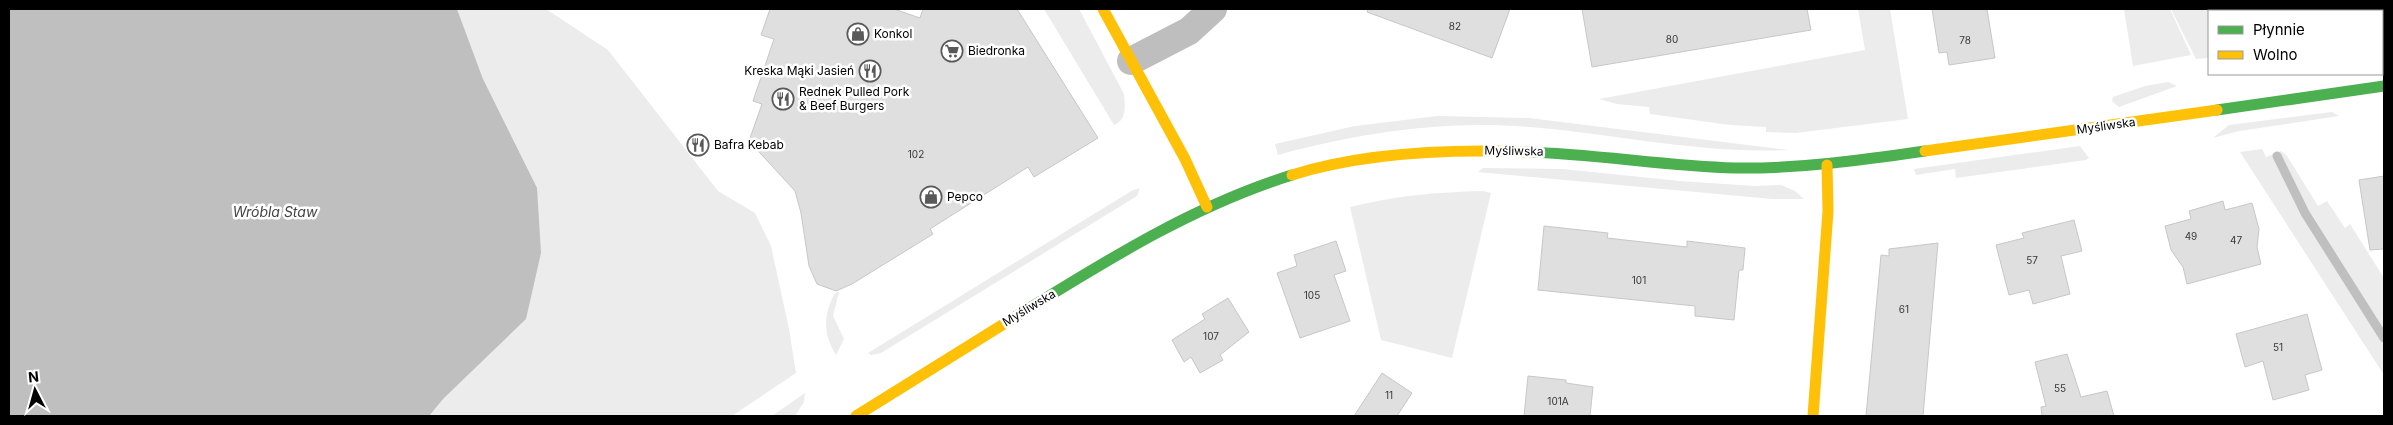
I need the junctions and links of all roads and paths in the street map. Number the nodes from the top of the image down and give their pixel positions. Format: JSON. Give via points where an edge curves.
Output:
{"nodes":[{"id":1,"x":1103,"y":9,"type":"edge"},
{"id":2,"x":1213,"y":9,"type":"edge"},
{"id":3,"x":1131,"y":61,"type":"junction"},
{"id":4,"x":2384,"y":86,"type":"edge"},
{"id":5,"x":1828,"y":165,"type":"junction"},
{"id":6,"x":1207,"y":207,"type":"junction"},
{"id":7,"x":856,"y":416,"type":"edge"},
{"id":8,"x":1813,"y":416,"type":"edge"}],
"edges":[{"from":1,"to":3,"type":"street"},
{"from":2,"to":3,"type":"street","via":[[1189,31]]},
{"from":3,"to":6,"type":"street","via":[[1186,159]]},
{"from":4,"to":5,"type":"street","name":"Myśliwska"},
{"from":5,"to":6,"type":"street","name":"Myśliwska","via":[[1747,169],[1524,150],[1424,153],[1298,173]]},
{"from":5,"to":8,"type":"street"},
{"from":6,"to":7,"type":"street","name":"Myśliwska","via":[[1093,269]]}]}
